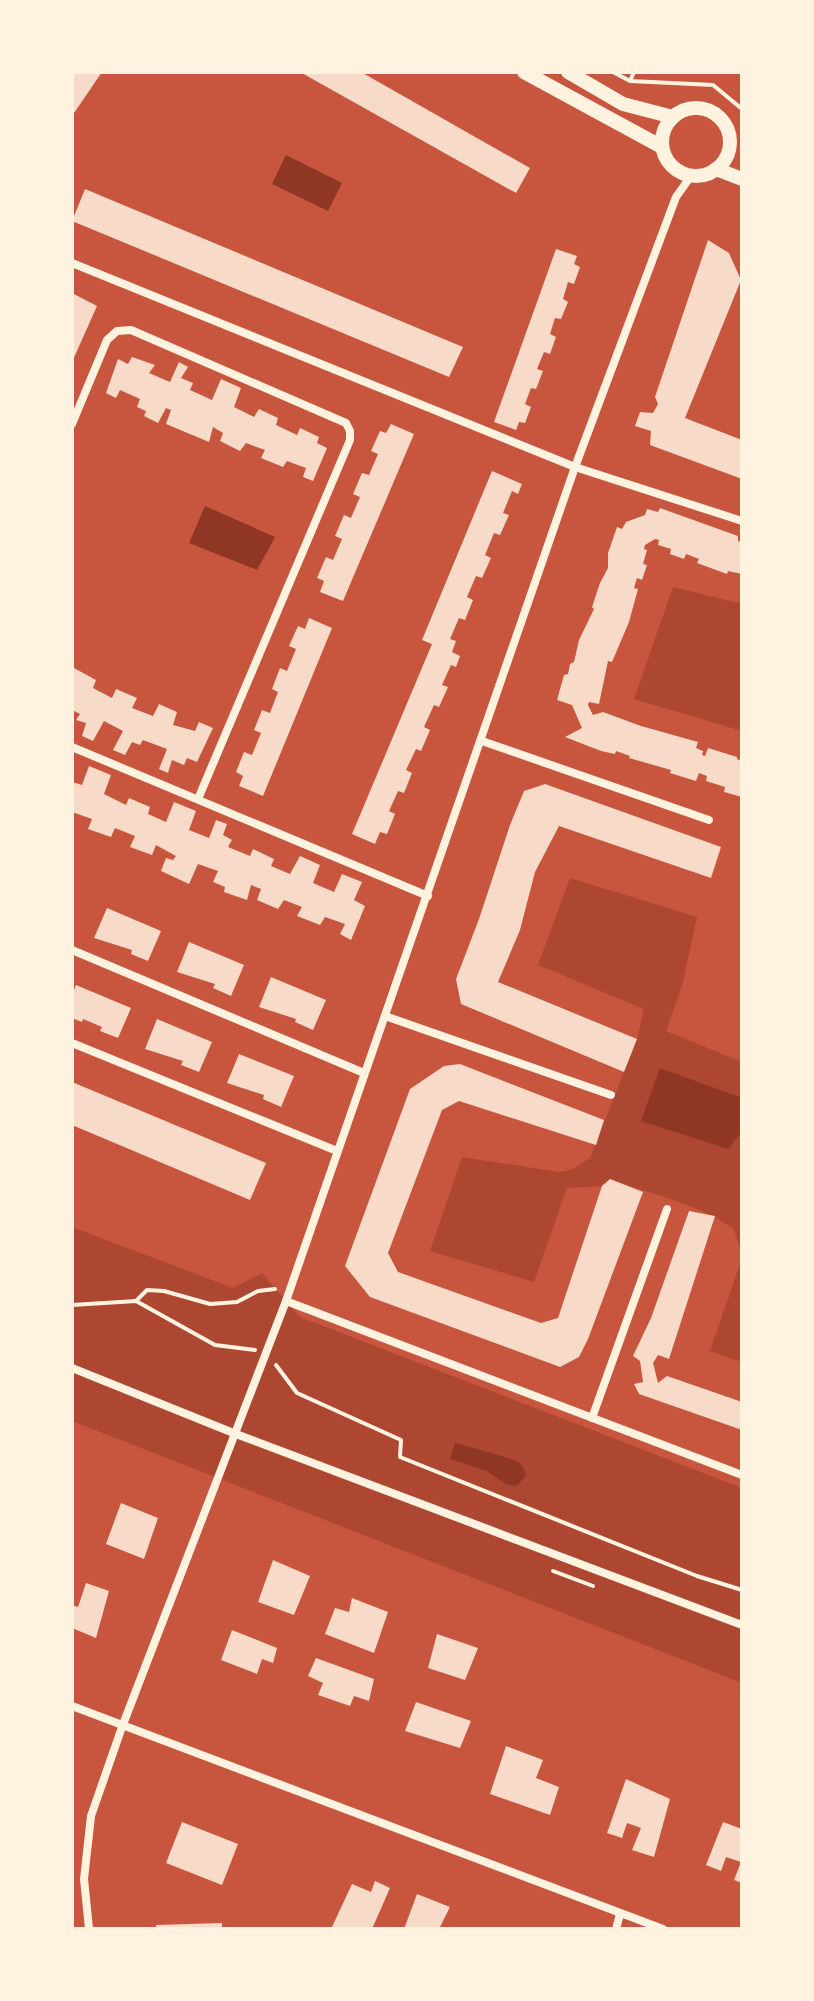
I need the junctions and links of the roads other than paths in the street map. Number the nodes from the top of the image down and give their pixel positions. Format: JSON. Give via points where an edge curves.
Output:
{"nodes":[{"id":1,"x":524,"y":72,"type":"edge"},
{"id":2,"x":568,"y":72,"type":"edge"},
{"id":3,"x":673,"y":117,"type":"junction"},
{"id":4,"x":662,"y":147,"type":"junction"},
{"id":5,"x":736,"y":148,"type":"edge"},
{"id":6,"x":716,"y":169,"type":"junction"},
{"id":7,"x":691,"y":176,"type":"junction"},
{"id":8,"x":742,"y":179,"type":"edge"},
{"id":9,"x":72,"y":263,"type":"edge"},
{"id":10,"x":72,"y":424,"type":"edge"},
{"id":11,"x":575,"y":467,"type":"junction"},
{"id":12,"x":742,"y":521,"type":"edge"},
{"id":13,"x":482,"y":741,"type":"junction"},
{"id":14,"x":72,"y":747,"type":"edge"},
{"id":15,"x":198,"y":799,"type":"junction"},
{"id":16,"x":709,"y":820,"type":"dead end"},
{"id":17,"x":428,"y":896,"type":"junction"},
{"id":18,"x":72,"y":950,"type":"edge"},
{"id":19,"x":385,"y":1016,"type":"junction"},
{"id":20,"x":72,"y":1043,"type":"edge"},
{"id":21,"x":364,"y":1073,"type":"junction"},
{"id":22,"x":611,"y":1095,"type":"dead end"},
{"id":23,"x":337,"y":1151,"type":"junction"},
{"id":24,"x":667,"y":1209,"type":"dead end"},
{"id":25,"x":287,"y":1298,"type":"junction"},
{"id":26,"x":72,"y":1368,"type":"edge"},
{"id":27,"x":592,"y":1418,"type":"junction"},
{"id":28,"x":236,"y":1434,"type":"junction"},
{"id":29,"x":742,"y":1475,"type":"edge"},
{"id":30,"x":742,"y":1625,"type":"edge"},
{"id":31,"x":72,"y":1706,"type":"edge"},
{"id":32,"x":122,"y":1727,"type":"junction"},
{"id":33,"x":620,"y":1914,"type":"junction"},
{"id":34,"x":89,"y":1929,"type":"edge"},
{"id":35,"x":616,"y":1929,"type":"edge"},
{"id":36,"x":663,"y":1929,"type":"edge"}],
"edges":[{"from":1,"to":4,"type":"main road"},
{"from":2,"to":3,"type":"main road","via":[[623,104]]},
{"from":3,"to":4,"type":"main road"},
{"from":3,"to":5,"type":"main road","via":[[687,109],[717,115]]},
{"from":4,"to":7,"type":"main road","via":[[672,166]]},
{"from":5,"to":6,"type":"main road"},
{"from":6,"to":7,"type":"main road"},
{"from":6,"to":8,"type":"main road"},
{"from":7,"to":11,"type":"street","via":[[676,197]]},
{"from":9,"to":11,"type":"street"},
{"from":10,"to":15,"type":"street","via":[[107,340],[117,331],[131,330],[346,423],[350,431]]},
{"from":11,"to":12,"type":"street"},
{"from":11,"to":13,"type":"street"},
{"from":13,"to":16,"type":"street"},
{"from":13,"to":17,"type":"street"},
{"from":14,"to":15,"type":"street"},
{"from":15,"to":17,"type":"street"},
{"from":17,"to":19,"type":"street"},
{"from":18,"to":21,"type":"street"},
{"from":19,"to":21,"type":"street"},
{"from":19,"to":22,"type":"street"},
{"from":20,"to":23,"type":"street"},
{"from":21,"to":23,"type":"street"},
{"from":23,"to":25,"type":"street"},
{"from":24,"to":27,"type":"street"},
{"from":25,"to":27,"type":"street"},
{"from":25,"to":28,"type":"street"},
{"from":26,"to":28,"type":"street"},
{"from":27,"to":29,"type":"street"},
{"from":28,"to":30,"type":"street"},
{"from":28,"to":32,"type":"street"},
{"from":31,"to":32,"type":"street"},
{"from":32,"to":33,"type":"street"},
{"from":32,"to":34,"type":"street","via":[[91,1816],[84,1879]]},
{"from":33,"to":35,"type":"street"},
{"from":33,"to":36,"type":"street"}]}
